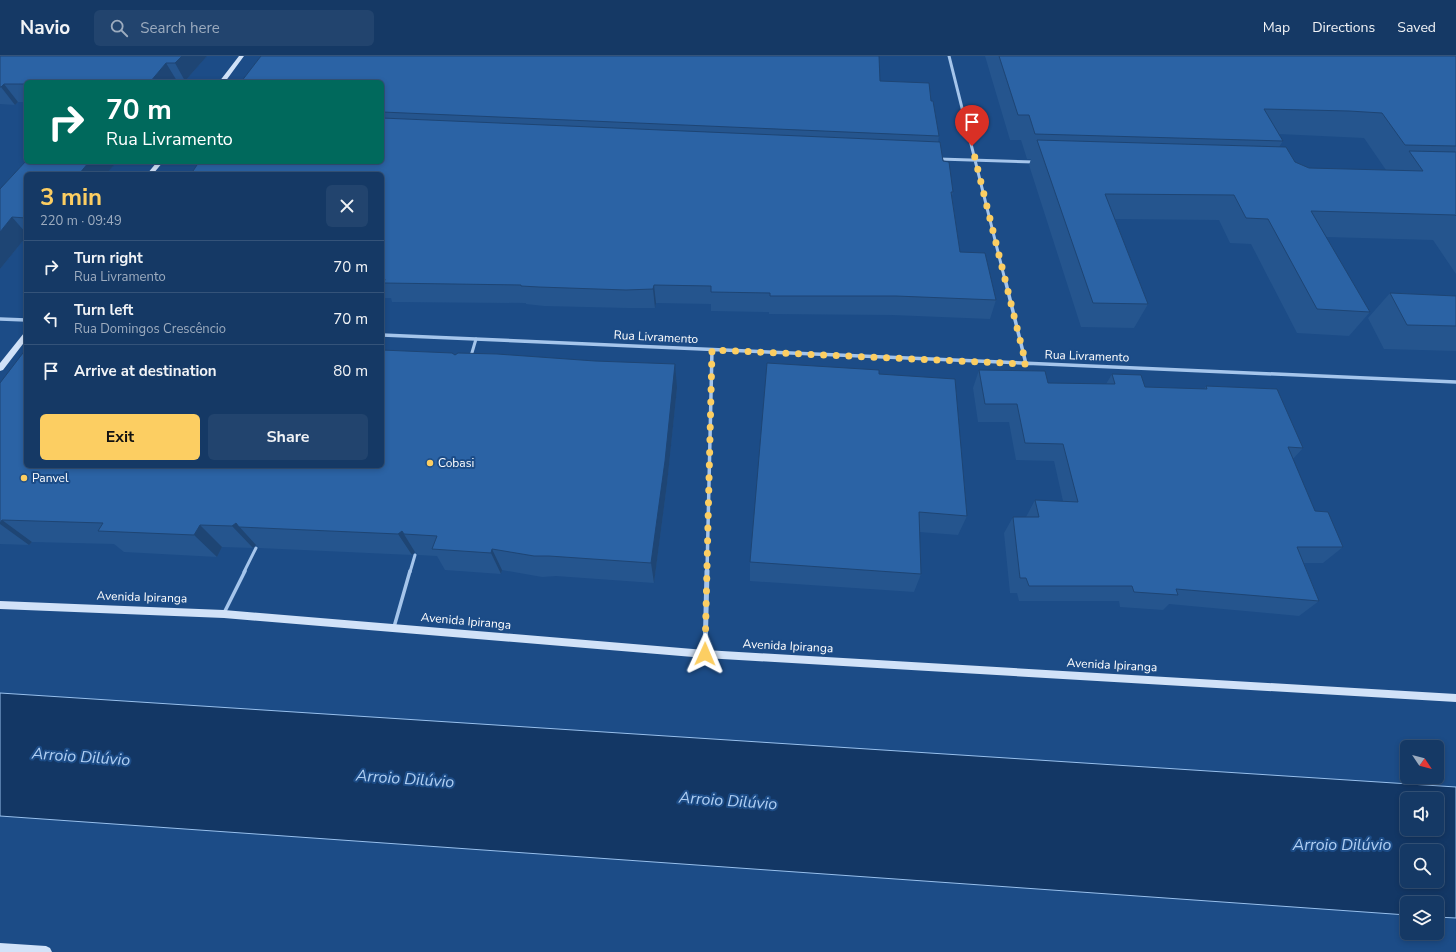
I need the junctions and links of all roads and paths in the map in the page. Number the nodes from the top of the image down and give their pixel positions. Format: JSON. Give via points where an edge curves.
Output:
{"nodes":[{"id":1,"x":242,"y":56,"type":"edge"},
{"id":2,"x":949,"y":56,"type":"edge"},
{"id":3,"x":224,"y":80,"type":"edge"},
{"id":4,"x":936,"y":159,"type":"edge"},
{"id":5,"x":976,"y":160,"type":"junction"},
{"id":6,"x":1038,"y":162,"type":"edge"},
{"id":7,"x":158,"y":164,"type":"edge"},
{"id":8,"x":152,"y":172,"type":"edge"},
{"id":9,"x":0,"y":319,"type":"edge"},
{"id":10,"x":24,"y":320,"type":"edge"},
{"id":11,"x":384,"y":335,"type":"edge"},
{"id":12,"x":24,"y":338,"type":"edge"},
{"id":13,"x":476,"y":339,"type":"junction"},
{"id":14,"x":712,"y":350,"type":"junction"},
{"id":15,"x":470,"y":362,"type":"edge"},
{"id":16,"x":1026,"y":364,"type":"junction"},
{"id":17,"x":0,"y":368,"type":"edge"},
{"id":18,"x":1456,"y":382,"type":"edge"},
{"id":19,"x":256,"y":548,"type":"edge"},
{"id":20,"x":415,"y":555,"type":"edge"},
{"id":21,"x":0,"y":605,"type":"edge"},
{"id":22,"x":224,"y":614,"type":"junction"},
{"id":23,"x":394,"y":628,"type":"junction"},
{"id":24,"x":705,"y":654,"type":"junction"},
{"id":25,"x":1456,"y":698,"type":"edge"},
{"id":26,"x":0,"y":948,"type":"edge"},
{"id":27,"x":46,"y":952,"type":"edge"}],
"edges":[{"from":1,"to":3,"type":"main road"},
{"from":2,"to":5,"type":"street"},
{"from":4,"to":5,"type":"street"},
{"from":5,"to":6,"type":"street"},
{"from":5,"to":16,"type":"street"},
{"from":7,"to":8,"type":"main road"},
{"from":9,"to":10,"type":"street"},
{"from":11,"to":13,"type":"street","name":"Rua Livramento"},
{"from":12,"to":17,"type":"main road"},
{"from":13,"to":14,"type":"street","name":"Rua Livramento"},
{"from":13,"to":15,"type":"lane"},
{"from":14,"to":16,"type":"street","name":"Rua Livramento"},
{"from":14,"to":24,"type":"street"},
{"from":16,"to":18,"type":"street","name":"Rua Livramento"},
{"from":19,"to":22,"type":"lane"},
{"from":20,"to":23,"type":"lane"},
{"from":21,"to":22,"type":"main road","name":"Avenida Ipiranga"},
{"from":22,"to":23,"type":"main road","name":"Avenida Ipiranga"},
{"from":23,"to":24,"type":"main road","name":"Avenida Ipiranga"},
{"from":24,"to":25,"type":"main road","name":"Avenida Ipiranga"},
{"from":26,"to":27,"type":"main road"}]}
